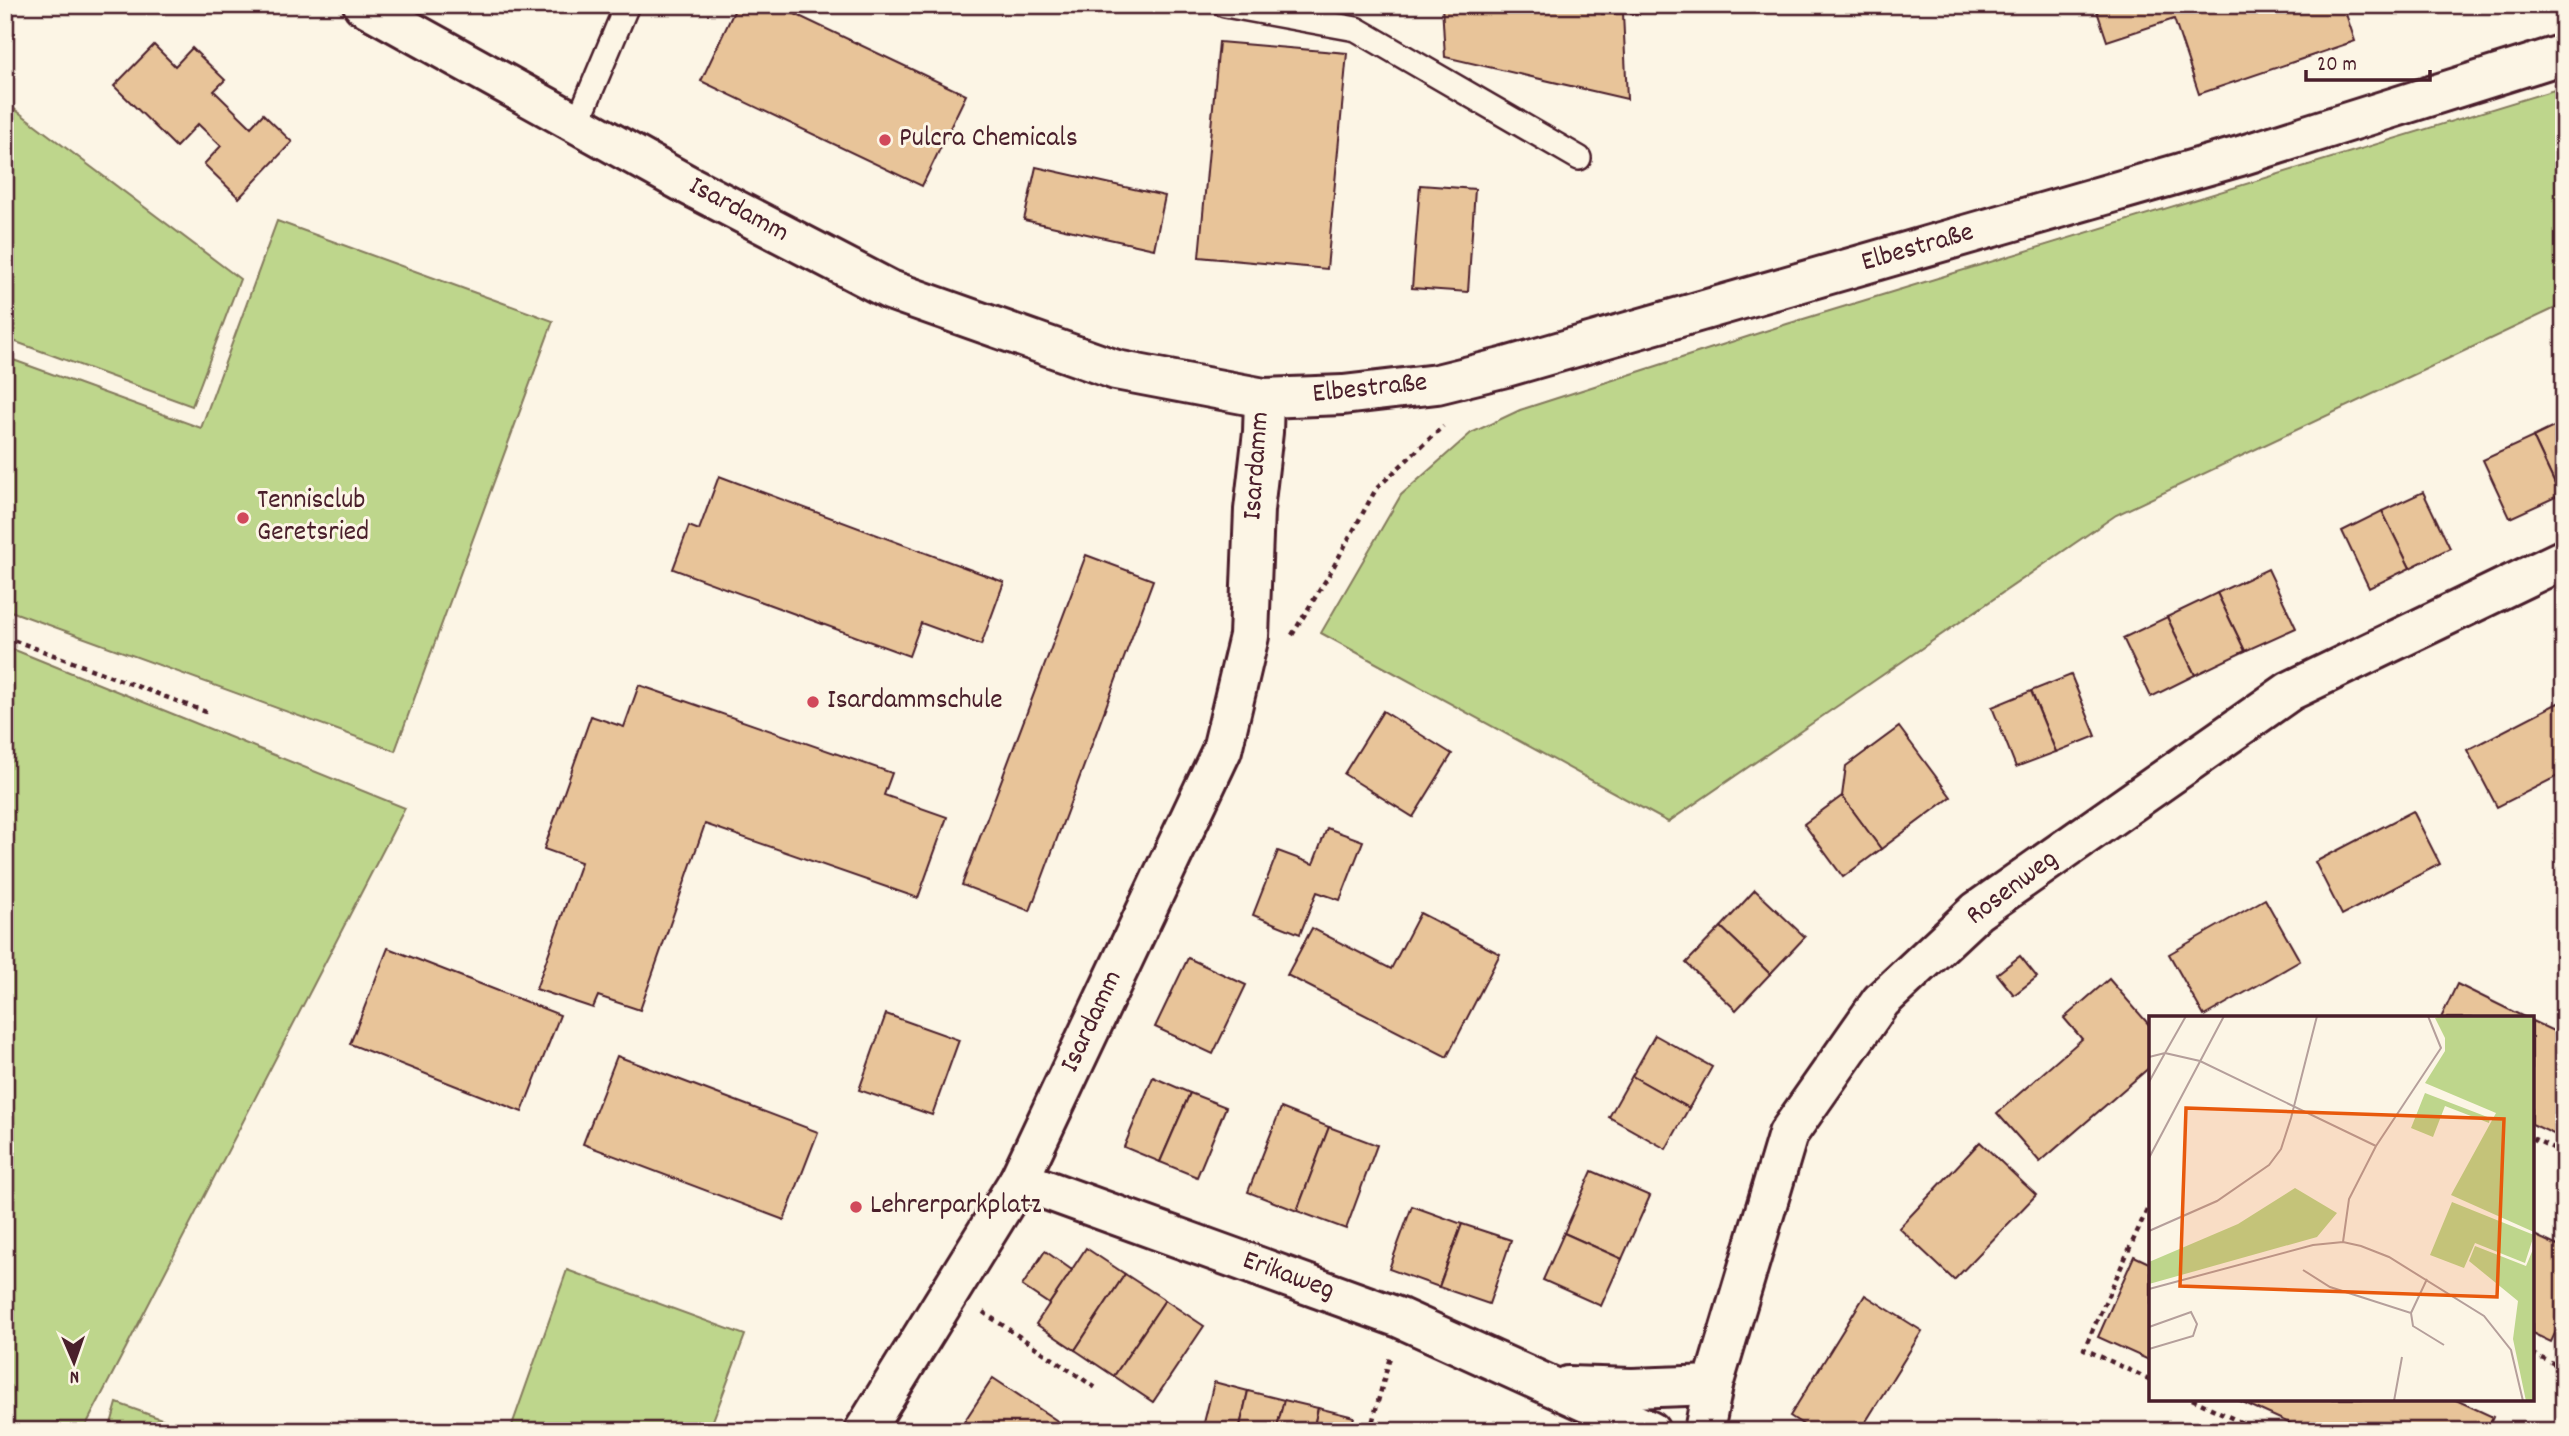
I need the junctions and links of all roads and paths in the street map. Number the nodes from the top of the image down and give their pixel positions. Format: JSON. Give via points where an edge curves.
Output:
{"nodes":[{"id":1,"x":363,"y":5,"type":"edge"},
{"id":2,"x":627,"y":5,"type":"edge"},
{"id":3,"x":1225,"y":5,"type":"edge"},
{"id":4,"x":2564,"y":54,"type":"edge"},
{"id":5,"x":576,"y":124,"type":"junction"},
{"id":6,"x":1579,"y":158,"type":"dead end"},
{"id":7,"x":1264,"y":398,"type":"junction"},
{"id":8,"x":1453,"y":421,"type":"dead end"},
{"id":9,"x":2564,"y":559,"type":"edge"},
{"id":10,"x":5,"y":637,"type":"edge"},
{"id":11,"x":1286,"y":645,"type":"dead end"},
{"id":12,"x":209,"y":713,"type":"dead end"},
{"id":13,"x":2534,"y":1139,"type":"edge"},
{"id":14,"x":2564,"y":1153,"type":"edge"},
{"id":15,"x":1019,"y":1180,"type":"junction"},
{"id":16,"x":2149,"y":1206,"type":"edge"},
{"id":17,"x":951,"y":1290,"type":"junction"},
{"id":18,"x":1400,"y":1318,"type":"junction"},
{"id":19,"x":2534,"y":1355,"type":"edge"},
{"id":20,"x":2564,"y":1368,"type":"edge"},
{"id":21,"x":2149,"y":1379,"type":"edge"},
{"id":22,"x":1553,"y":1385,"type":"junction"},
{"id":23,"x":1713,"y":1385,"type":"junction"},
{"id":24,"x":1096,"y":1388,"type":"dead end"},
{"id":25,"x":2196,"y":1401,"type":"edge"},
{"id":26,"x":864,"y":1431,"type":"edge"},
{"id":27,"x":1370,"y":1431,"type":"edge"},
{"id":28,"x":1650,"y":1431,"type":"edge"},
{"id":29,"x":1704,"y":1431,"type":"edge"},
{"id":30,"x":2259,"y":1431,"type":"edge"}],
"edges":[{"from":1,"to":5,"type":"street","name":"Isardamm"},
{"from":2,"to":5,"type":"lane"},
{"from":3,"to":6,"type":"lane","via":[[1356,29]]},
{"from":4,"to":7,"type":"street","name":"Elbestraße","via":[[2240,156],[1506,367],[1423,385]]},
{"from":5,"to":7,"type":"street","name":"Isardamm","via":[[890,290],[1116,370]]},
{"from":7,"to":15,"type":"street","name":"Isardamm","via":[[1249,636],[1222,750]]},
{"from":8,"to":11,"type":"path","via":[[1376,489]]},
{"from":9,"to":23,"type":"street","name":"Rosenweg","via":[[2290,691],[1978,911],[1881,1001],[1788,1134]]},
{"from":10,"to":12,"type":"path"},
{"from":13,"to":14,"type":"path"},
{"from":15,"to":17,"type":"street","name":"Isardamm"},
{"from":15,"to":18,"type":"street","name":"Erikaweg"},
{"from":16,"to":21,"type":"path","via":[[2084,1349]]},
{"from":17,"to":24,"type":"path"},
{"from":17,"to":26,"type":"street","name":"Isardamm"},
{"from":18,"to":22,"type":"street","name":"Erikaweg"},
{"from":18,"to":27,"type":"path"},
{"from":19,"to":20,"type":"path"},
{"from":22,"to":23,"type":"street","name":"Erikaweg"},
{"from":22,"to":28,"type":"street","name":"Erikaweg"},
{"from":23,"to":29,"type":"street","name":"Rosenweg"},
{"from":25,"to":30,"type":"path"}]}
